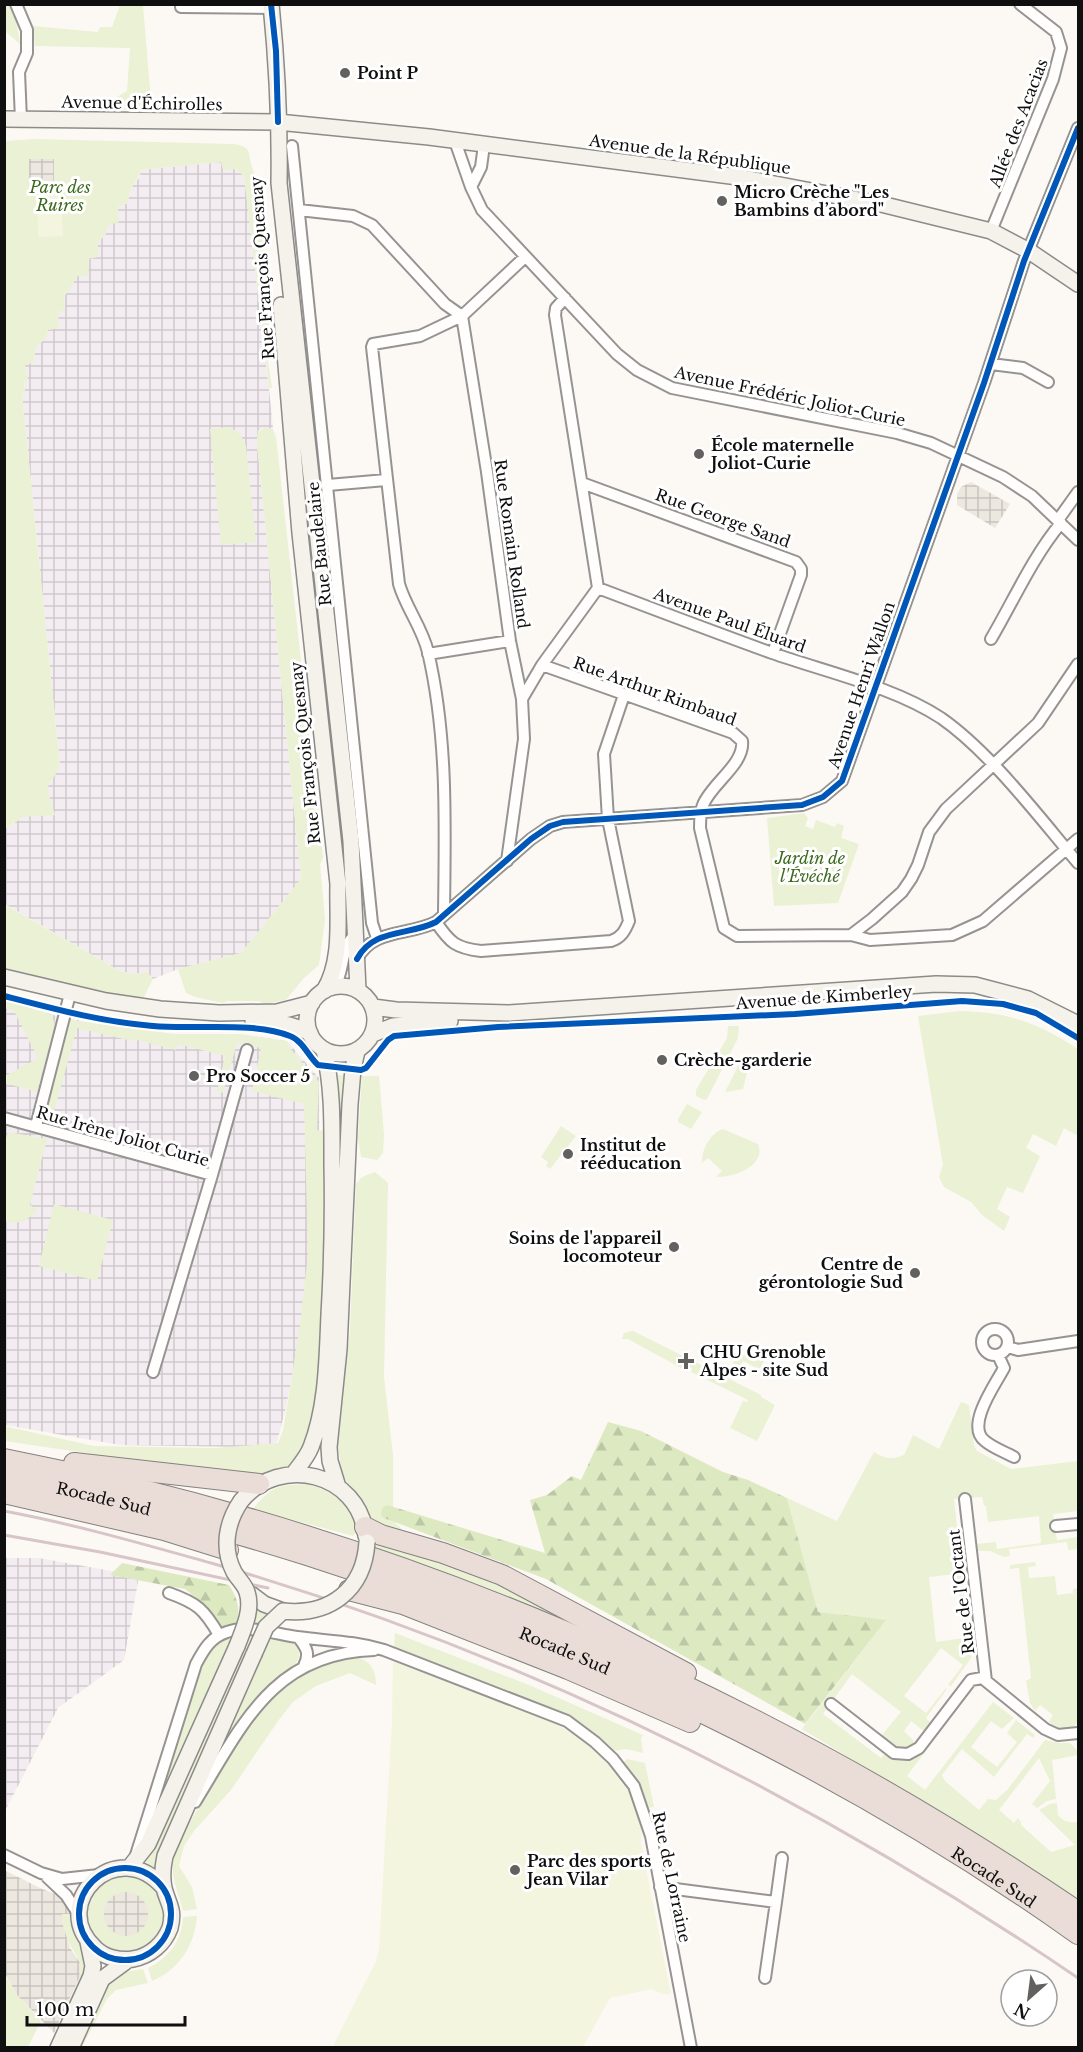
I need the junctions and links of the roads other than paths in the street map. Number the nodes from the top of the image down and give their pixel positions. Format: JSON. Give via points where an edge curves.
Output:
{"nodes":[{"id":1,"x":16,"y":4,"type":"edge"},
{"id":2,"x":1020,"y":4,"type":"edge"},
{"id":3,"x":271,"y":6,"type":"edge"},
{"id":4,"x":181,"y":7,"type":"dead end"},
{"id":5,"x":4,"y":119,"type":"edge"},
{"id":6,"x":21,"y":120,"type":"junction"},
{"id":7,"x":278,"y":122,"type":"junction"},
{"id":8,"x":1078,"y":128,"type":"edge"},
{"id":9,"x":455,"y":141,"type":"junction"},
{"id":10,"x":484,"y":145,"type":"junction"},
{"id":11,"x":292,"y":146,"type":"dead end"},
{"id":12,"x":471,"y":187,"type":"junction"},
{"id":13,"x":299,"y":210,"type":"junction"},
{"id":14,"x":991,"y":231,"type":"junction"},
{"id":15,"x":1029,"y":251,"type":"junction"},
{"id":16,"x":525,"y":257,"type":"junction"},
{"id":17,"x":1078,"y":284,"type":"edge"},
{"id":18,"x":565,"y":298,"type":"junction"},
{"id":19,"x":462,"y":316,"type":"junction"},
{"id":20,"x":991,"y":364,"type":"junction"},
{"id":21,"x":1048,"y":382,"type":"dead end"},
{"id":22,"x":958,"y":457,"type":"junction"},
{"id":23,"x":386,"y":480,"type":"junction"},
{"id":24,"x":582,"y":483,"type":"junction"},
{"id":25,"x":328,"y":485,"type":"junction"},
{"id":26,"x":1078,"y":492,"type":"edge"},
{"id":27,"x":1059,"y":521,"type":"junction"},
{"id":28,"x":1078,"y":540,"type":"edge"},
{"id":29,"x":598,"y":588,"type":"junction"},
{"id":30,"x":991,"y":639,"type":"dead end"},
{"id":31,"x":510,"y":641,"type":"junction"},
{"id":32,"x":772,"y":653,"type":"junction"},
{"id":33,"x":428,"y":654,"type":"junction"},
{"id":34,"x":1078,"y":664,"type":"edge"},
{"id":35,"x":542,"y":666,"type":"junction"},
{"id":36,"x":876,"y":687,"type":"junction"},
{"id":37,"x":624,"y":696,"type":"junction"},
{"id":38,"x":522,"y":699,"type":"junction"},
{"id":39,"x":993,"y":765,"type":"junction"},
{"id":40,"x":700,"y":813,"type":"junction"},
{"id":41,"x":608,"y":819,"type":"junction"},
{"id":42,"x":1078,"y":839,"type":"edge"},
{"id":43,"x":1067,"y":850,"type":"junction"},
{"id":44,"x":507,"y":861,"type":"junction"},
{"id":45,"x":1078,"y":862,"type":"edge"},
{"id":46,"x":444,"y":913,"type":"junction"},
{"id":47,"x":436,"y":922,"type":"junction"},
{"id":48,"x":851,"y":935,"type":"junction"},
{"id":49,"x":367,"y":939,"type":"junction"},
{"id":50,"x":337,"y":946,"type":"junction"},
{"id":51,"x":4,"y":977,"type":"edge"},
{"id":52,"x":4,"y":987,"type":"edge"},
{"id":53,"x":330,"y":989,"type":"junction"},
{"id":54,"x":358,"y":990,"type":"junction"},
{"id":55,"x":1007,"y":994,"type":"junction"},
{"id":56,"x":69,"y":999,"type":"junction"},
{"id":57,"x":312,"y":1003,"type":"junction"},
{"id":58,"x":373,"y":1007,"type":"junction"},
{"id":59,"x":1076,"y":1024,"type":"edge"},
{"id":60,"x":310,"y":1034,"type":"junction"},
{"id":61,"x":373,"y":1034,"type":"junction"},
{"id":62,"x":247,"y":1050,"type":"dead end"},
{"id":63,"x":324,"y":1050,"type":"junction"},
{"id":64,"x":357,"y":1051,"type":"junction"},
{"id":65,"x":4,"y":1118,"type":"edge"},
{"id":66,"x":36,"y":1126,"type":"junction"},
{"id":67,"x":212,"y":1175,"type":"junction"},
{"id":68,"x":1078,"y":1341,"type":"edge"},
{"id":69,"x":1008,"y":1347,"type":"junction"},
{"id":70,"x":998,"y":1355,"type":"junction"},
{"id":71,"x":153,"y":1372,"type":"dead end"},
{"id":72,"x":4,"y":1454,"type":"edge"},
{"id":73,"x":1014,"y":1457,"type":"dead end"},
{"id":74,"x":4,"y":1459,"type":"edge"},
{"id":75,"x":294,"y":1473,"type":"junction"},
{"id":76,"x":4,"y":1477,"type":"edge"},
{"id":77,"x":259,"y":1484,"type":"junction"},
{"id":78,"x":338,"y":1487,"type":"junction"},
{"id":79,"x":4,"y":1493,"type":"edge"},
{"id":80,"x":965,"y":1499,"type":"dead end"},
{"id":81,"x":1078,"y":1524,"type":"edge"},
{"id":82,"x":1056,"y":1526,"type":"dead end"},
{"id":83,"x":366,"y":1535,"type":"junction"},
{"id":84,"x":228,"y":1550,"type":"junction"},
{"id":85,"x":349,"y":1590,"type":"junction"},
{"id":86,"x":247,"y":1591,"type":"junction"},
{"id":87,"x":169,"y":1593,"type":"dead end"},
{"id":88,"x":283,"y":1611,"type":"junction"},
{"id":89,"x":219,"y":1635,"type":"junction"},
{"id":90,"x":298,"y":1637,"type":"junction"},
{"id":91,"x":384,"y":1650,"type":"junction"},
{"id":92,"x":304,"y":1666,"type":"junction"},
{"id":93,"x":986,"y":1682,"type":"junction"},
{"id":94,"x":831,"y":1704,"type":"dead end"},
{"id":95,"x":758,"y":1721,"type":"junction"},
{"id":96,"x":1078,"y":1733,"type":"edge"},
{"id":97,"x":924,"y":1834,"type":"junction"},
{"id":98,"x":171,"y":1840,"type":"junction"},
{"id":99,"x":4,"y":1855,"type":"edge"},
{"id":100,"x":782,"y":1858,"type":"dead end"},
{"id":101,"x":131,"y":1864,"type":"junction"},
{"id":102,"x":42,"y":1874,"type":"junction"},
{"id":103,"x":99,"y":1875,"type":"junction"},
{"id":104,"x":660,"y":1887,"type":"junction"},
{"id":105,"x":164,"y":1888,"type":"junction"},
{"id":106,"x":776,"y":1902,"type":"junction"},
{"id":107,"x":1078,"y":1912,"type":"edge"},
{"id":108,"x":79,"y":1914,"type":"junction"},
{"id":109,"x":1078,"y":1934,"type":"edge"},
{"id":110,"x":88,"y":1942,"type":"junction"},
{"id":111,"x":128,"y":1960,"type":"junction"},
{"id":112,"x":765,"y":1978,"type":"dead end"},
{"id":113,"x":58,"y":2048,"type":"edge"},
{"id":114,"x":71,"y":2048,"type":"edge"},
{"id":115,"x":691,"y":2048,"type":"edge"}],
"edges":[{"from":1,"to":6,"type":"street","via":[[27,30],[27,53],[19,72]]},
{"from":2,"to":14,"type":"street","name":"Allée des Acacias","via":[[1056,32],[1061,48],[1053,79]]},
{"from":3,"to":4,"type":"street"},
{"from":3,"to":7,"type":"main road"},
{"from":5,"to":6,"type":"main road","name":"Avenue d'Échirolles"},
{"from":6,"to":7,"type":"main road","name":"Avenue d'Échirolles"},
{"from":7,"to":9,"type":"main road","name":"Avenue de la République"},
{"from":7,"to":49,"type":"main road","name":"Rue François Quesnay","via":[[279,183],[351,841]]},
{"from":7,"to":50,"type":"main road","name":"Rue François Quesnay","via":[[272,188],[300,533],[338,884]]},
{"from":8,"to":15,"type":"street","name":"Avenue Henri Wallon"},
{"from":9,"to":10,"type":"main road","name":"Avenue de la République"},
{"from":9,"to":12,"type":"street","name":"Avenue Frédéric Joliot-Curie"},
{"from":10,"to":12,"type":"street","via":[[481,167]]},
{"from":10,"to":14,"type":"main road","name":"Avenue de la République","via":[[738,177],[885,205]]},
{"from":11,"to":13,"type":"street","name":"Rue Baudelaire"},
{"from":12,"to":16,"type":"street","name":"Avenue Frédéric Joliot-Curie","via":[[482,210]]},
{"from":13,"to":19,"type":"street","via":[[353,216],[372,225],[445,304]]},
{"from":13,"to":25,"type":"street","name":"Rue Baudelaire"},
{"from":14,"to":15,"type":"main road","name":"Avenue de la République"},
{"from":15,"to":17,"type":"main road","name":"Avenue de la République"},
{"from":15,"to":20,"type":"street","name":"Avenue Henri Wallon"},
{"from":16,"to":18,"type":"street","name":"Avenue Frédéric Joliot-Curie"},
{"from":16,"to":19,"type":"street"},
{"from":18,"to":22,"type":"street","name":"Avenue Frédéric Joliot-Curie","via":[[616,354],[672,388],[897,433],[931,443]]},
{"from":18,"to":24,"type":"street","via":[[555,315]]},
{"from":19,"to":23,"type":"street","via":[[420,336],[373,344]]},
{"from":19,"to":31,"type":"street","name":"Rue Romain Rolland"},
{"from":20,"to":21,"type":"street","via":[[1023,368]]},
{"from":20,"to":22,"type":"street","name":"Avenue Henri Wallon"},
{"from":22,"to":27,"type":"street","name":"Avenue Frédéric Joliot-Curie","via":[[1010,481]]},
{"from":22,"to":36,"type":"street","name":"Avenue Henri Wallon"},
{"from":23,"to":25,"type":"street"},
{"from":23,"to":33,"type":"street","via":[[399,584]]},
{"from":24,"to":29,"type":"street"},
{"from":24,"to":32,"type":"street","name":"Rue George Sand","via":[[796,562],[801,575]]},
{"from":25,"to":49,"type":"street","name":"Rue Baudelaire","via":[[372,923]]},
{"from":26,"to":27,"type":"street"},
{"from":27,"to":28,"type":"street","name":"Avenue Frédéric Joliot-Curie"},
{"from":27,"to":30,"type":"street"},
{"from":29,"to":32,"type":"street","name":"Avenue Paul Éluard"},
{"from":29,"to":35,"type":"street","name":"Rue Arthur Rimbaud"},
{"from":31,"to":33,"type":"street"},
{"from":31,"to":38,"type":"street","name":"Rue Romain Rolland"},
{"from":32,"to":36,"type":"street","name":"Avenue Paul Éluard"},
{"from":33,"to":46,"type":"street","via":[[440,726],[446,801]]},
{"from":34,"to":39,"type":"street","via":[[1038,723]]},
{"from":35,"to":37,"type":"street","name":"Rue Arthur Rimbaud"},
{"from":35,"to":38,"type":"street","name":"Rue Arthur Rimbaud"},
{"from":36,"to":39,"type":"street","name":"Avenue Paul Éluard","via":[[942,719]]},
{"from":36,"to":40,"type":"street","name":"Avenue Henri Wallon","via":[[842,781],[824,797],[802,805]]},
{"from":37,"to":40,"type":"street","name":"Rue Arthur Rimbaud","via":[[733,733],[742,741],[742,752],[703,802]]},
{"from":37,"to":41,"type":"street","via":[[604,754]]},
{"from":38,"to":44,"type":"street","name":"Rue Romain Rolland","via":[[524,739]]},
{"from":39,"to":43,"type":"street","name":"Avenue Paul Éluard"},
{"from":39,"to":48,"type":"street","via":[[946,809],[929,832],[912,879],[902,892]]},
{"from":40,"to":41,"type":"street","name":"Avenue Henri Wallon"},
{"from":40,"to":48,"type":"street","via":[[700,828],[724,928],[736,936]]},
{"from":41,"to":44,"type":"street","name":"Avenue Henri Wallon","via":[[550,826]]},
{"from":41,"to":47,"type":"street","via":[[629,921],[618,939],[481,951],[464,949],[448,941]]},
{"from":42,"to":43,"type":"street"},
{"from":43,"to":45,"type":"street","name":"Avenue Paul Éluard"},
{"from":43,"to":48,"type":"street","via":[[969,929],[952,935],[870,940]]},
{"from":44,"to":46,"type":"street","name":"Avenue Henri Wallon"},
{"from":46,"to":47,"type":"street","name":"Avenue Henri Wallon"},
{"from":47,"to":49,"type":"street"},
{"from":49,"to":50,"type":"street","via":[[349,936]]},
{"from":49,"to":53,"type":"street","via":[[349,940],[342,971]]},
{"from":49,"to":54,"type":"main road","name":"Rue François Quesnay","via":[[357,959]]},
{"from":50,"to":53,"type":"main road","name":"Rue François Quesnay"},
{"from":51,"to":56,"type":"main road"},
{"from":52,"to":56,"type":"main road"},
{"from":53,"to":54,"type":"main road","via":[[347,986]]},
{"from":53,"to":57,"type":"main road","name":"Rue François Quesnay"},
{"from":54,"to":58,"type":"main road"},
{"from":55,"to":58,"type":"main road","name":"Avenue de Kimberley","via":[[975,986],[936,984],[509,1013]]},
{"from":55,"to":59,"type":"main road","name":"Avenue de Kimberley","via":[[1028,999]]},
{"from":55,"to":61,"type":"main road","name":"Avenue de Kimberley","via":[[913,995],[720,1009],[439,1021],[393,1026]]},
{"from":56,"to":57,"type":"main road","via":[[219,1013],[277,1012]]},
{"from":56,"to":60,"type":"main road","via":[[154,1017],[269,1021]]},
{"from":56,"to":66,"type":"street"},
{"from":57,"to":60,"type":"main road","via":[[307,1018]]},
{"from":58,"to":61,"type":"main road"},
{"from":60,"to":63,"type":"main road"},
{"from":61,"to":64,"type":"main road"},
{"from":62,"to":67,"type":"street"},
{"from":63,"to":64,"type":"main road","via":[[334,1054]]},
{"from":63,"to":75,"type":"main road","via":[[332,1090],[334,1201],[324,1390],[307,1456]]},
{"from":64,"to":78,"type":"main road","via":[[350,1104],[339,1349],[329,1447]]},
{"from":65,"to":66,"type":"street","name":"Rue Irène Joliot Curie"},
{"from":66,"to":67,"type":"street","name":"Rue Irène Joliot Curie"},
{"from":67,"to":71,"type":"street","name":"Rue Irène Joliot Curie"},
{"from":68,"to":69,"type":"street","via":[[1018,1350]]},
{"from":69,"to":70,"type":"street"},
{"from":69,"to":70,"type":"street","via":[[1003,1332],[994,1329],[987,1333],[982,1340],[984,1348]]},
{"from":70,"to":73,"type":"street","via":[[1004,1368],[979,1416],[978,1429],[983,1440]]},
{"from":72,"to":77,"type":"highway"},
{"from":74,"to":95,"type":"highway","name":"Rocade Sud","via":[[241,1516],[412,1571],[595,1644]]},
{"from":75,"to":77,"type":"main road"},
{"from":75,"to":78,"type":"main road","via":[[320,1478]]},
{"from":76,"to":97,"type":"highway","name":"Rocade Sud","via":[[243,1536],[379,1579],[498,1623],[727,1725]]},
{"from":77,"to":84,"type":"main road","bridge":true,"via":[[241,1502],[229,1525]]},
{"from":78,"to":83,"type":"main road","via":[[354,1504]]},
{"from":79,"to":84,"type":"highway","via":[[164,1530]]},
{"from":80,"to":93,"type":"street","name":"Rue de l'Octant"},
{"from":81,"to":82,"type":"street"},
{"from":83,"to":85,"type":"main road","bridge":true,"via":[[361,1569]]},
{"from":83,"to":95,"type":"highway","via":[[381,1535],[459,1558],[517,1582],[755,1711]]},
{"from":84,"to":86,"type":"main road","bridge":true,"via":[[236,1576]]},
{"from":85,"to":88,"type":"main road","bridge":true,"via":[[328,1605]]},
{"from":85,"to":97,"type":"highway","via":[[385,1598],[634,1697],[757,1751]]},
{"from":86,"to":88,"type":"main road","via":[[264,1604]]},
{"from":86,"to":101,"type":"main road","bridge":true,"via":[[246,1620],[237,1646],[152,1834],[141,1855]]},
{"from":87,"to":89,"type":"street","via":[[189,1600],[207,1614]]},
{"from":88,"to":98,"type":"main road","bridge":true,"via":[[266,1627]]},
{"from":89,"to":90,"type":"street","name":"Rue de Lorraine","via":[[244,1629]]},
{"from":89,"to":101,"type":"street","via":[[206,1646],[196,1664]]},
{"from":90,"to":91,"type":"street","name":"Rue de Lorraine","via":[[361,1643]]},
{"from":90,"to":92,"type":"street","via":[[306,1648],[308,1658]]},
{"from":91,"to":92,"type":"street","via":[[344,1653]]},
{"from":91,"to":104,"type":"street","name":"Rue de Lorraine","via":[[567,1722],[596,1742],[634,1786],[651,1836]]},
{"from":92,"to":98,"type":"street","via":[[264,1697],[248,1716]]},
{"from":93,"to":94,"type":"street","name":"Rue de l'Octant","via":[[978,1677],[971,1680],[919,1748],[908,1754],[894,1753]]},
{"from":93,"to":96,"type":"street","via":[[1045,1729],[1058,1735]]},
{"from":95,"to":107,"type":"highway","name":"Rocade Sud","via":[[901,1800]]},
{"from":97,"to":109,"type":"highway","name":"Rocade Sud"},
{"from":98,"to":105,"type":"main road","via":[[164,1863]]},
{"from":99,"to":102,"type":"street"},
{"from":100,"to":106,"type":"street"},
{"from":101,"to":103,"type":"main road"},
{"from":101,"to":105,"type":"main road"},
{"from":102,"to":103,"type":"street","via":[[62,1879]]},
{"from":102,"to":108,"type":"street","via":[[66,1894]]},
{"from":103,"to":108,"type":"main road","via":[[87,1888]]},
{"from":104,"to":106,"type":"street"},
{"from":104,"to":115,"type":"street","name":"Rue de Lorraine"},
{"from":105,"to":111,"type":"main road","via":[[172,1916],[167,1935],[155,1950]]},
{"from":106,"to":112,"type":"street"},
{"from":108,"to":110,"type":"main road"},
{"from":110,"to":111,"type":"main road","via":[[106,1956]]},
{"from":110,"to":113,"type":"main road","via":[[91,1976]]},
{"from":111,"to":114,"type":"main road","via":[[102,1979]]}]}
